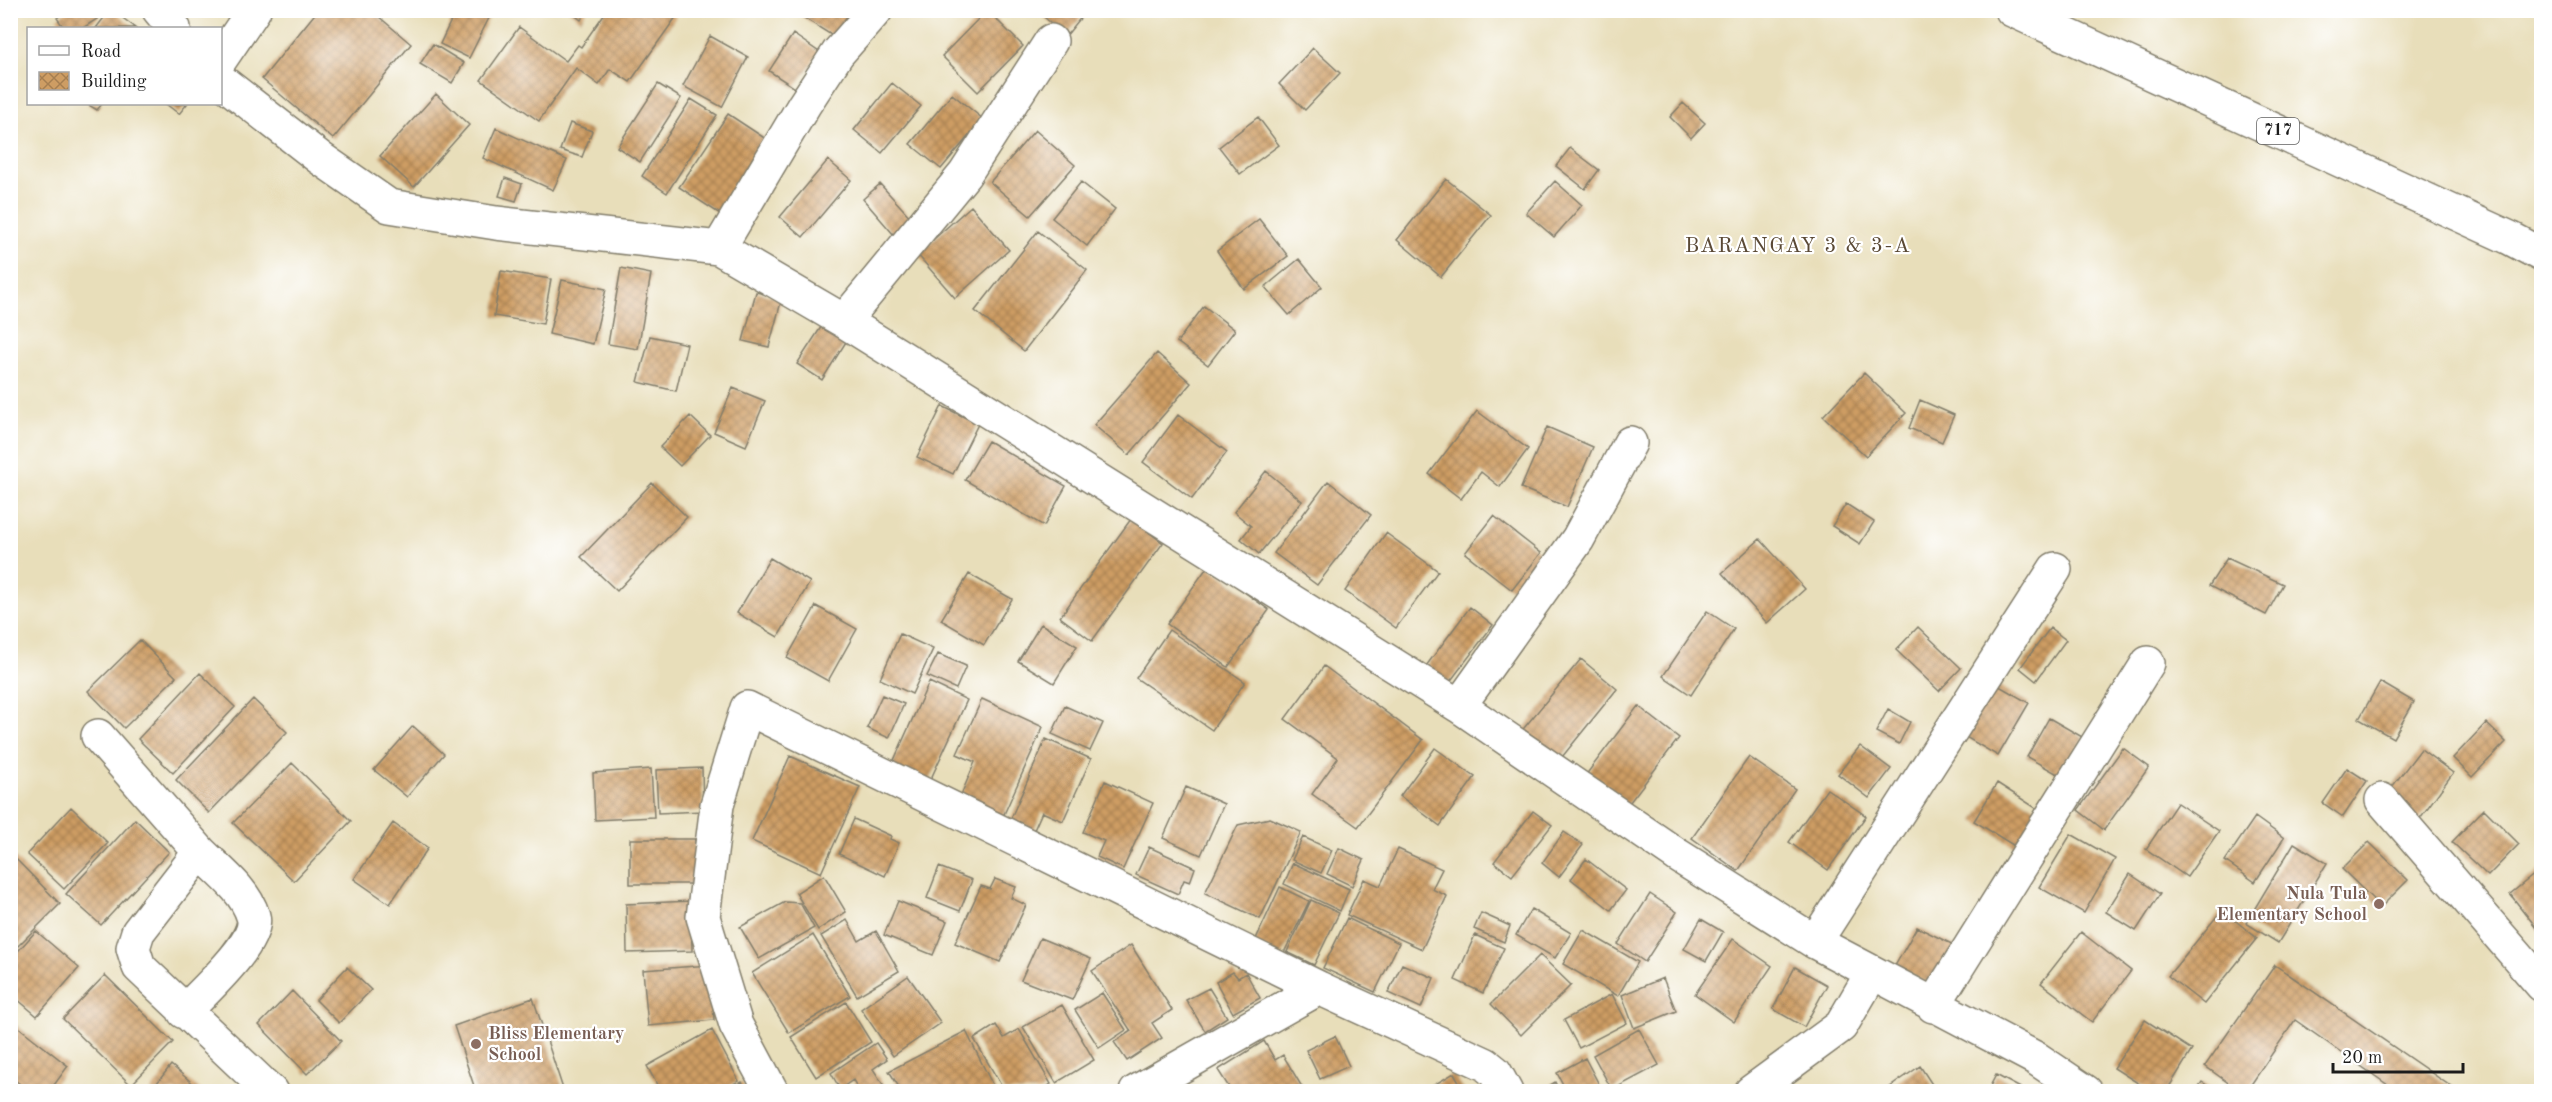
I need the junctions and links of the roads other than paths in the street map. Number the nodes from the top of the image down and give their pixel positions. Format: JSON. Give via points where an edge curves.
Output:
{"nodes":[{"id":1,"x":159,"y":10,"type":"edge"},
{"id":2,"x":254,"y":10,"type":"edge"},
{"id":3,"x":876,"y":10,"type":"edge"},
{"id":4,"x":2012,"y":10,"type":"edge"},
{"id":5,"x":173,"y":27,"type":"edge"},
{"id":6,"x":1051,"y":42,"type":"dead end"},
{"id":7,"x":222,"y":57,"type":"edge"},
{"id":8,"x":222,"y":82,"type":"edge"},
{"id":9,"x":719,"y":248,"type":"junction"},
{"id":10,"x":2541,"y":255,"type":"edge"},
{"id":11,"x":844,"y":321,"type":"junction"},
{"id":12,"x":1630,"y":442,"type":"dead end"},
{"id":13,"x":2055,"y":569,"type":"dead end"},
{"id":14,"x":2148,"y":663,"type":"dead end"},
{"id":15,"x":1459,"y":706,"type":"junction"},
{"id":16,"x":98,"y":736,"type":"dead end"},
{"id":17,"x":2382,"y":800,"type":"dead end"},
{"id":18,"x":200,"y":852,"type":"junction"},
{"id":19,"x":1815,"y":942,"type":"junction"},
{"id":20,"x":1872,"y":973,"type":"junction"},
{"id":21,"x":2541,"y":985,"type":"edge"},
{"id":22,"x":1319,"y":988,"type":"junction"},
{"id":23,"x":1933,"y":1006,"type":"junction"},
{"id":24,"x":184,"y":1012,"type":"junction"},
{"id":25,"x":271,"y":1092,"type":"edge"},
{"id":26,"x":772,"y":1092,"type":"edge"},
{"id":27,"x":1136,"y":1092,"type":"edge"},
{"id":28,"x":1506,"y":1092,"type":"edge"},
{"id":29,"x":1751,"y":1092,"type":"edge"},
{"id":30,"x":2086,"y":1092,"type":"edge"}],
"edges":[{"from":1,"to":5,"type":"main road"},
{"from":2,"to":7,"type":"main road"},
{"from":3,"to":9,"type":"main road","via":[[838,53]]},
{"from":4,"to":10,"type":"main road","number":"717"},
{"from":6,"to":11,"type":"main road","via":[[965,174]]},
{"from":8,"to":9,"type":"main road","via":[[389,206],[496,223]]},
{"from":9,"to":11,"type":"main road"},
{"from":11,"to":15,"type":"main road"},
{"from":12,"to":15,"type":"main road","via":[[1578,539]]},
{"from":13,"to":19,"type":"main road"},
{"from":14,"to":23,"type":"main road"},
{"from":15,"to":19,"type":"main road","via":[[1677,855]]},
{"from":16,"to":18,"type":"main road"},
{"from":17,"to":21,"type":"main road"},
{"from":18,"to":24,"type":"main road","via":[[138,932],[133,948],[139,967]]},
{"from":18,"to":24,"type":"main road","via":[[234,885],[254,919],[242,950]]},
{"from":19,"to":20,"type":"main road"},
{"from":20,"to":23,"type":"main road"},
{"from":20,"to":29,"type":"main road","via":[[1840,1026]]},
{"from":22,"to":26,"type":"main road","via":[[747,708],[717,805],[703,917],[736,1025]]},
{"from":22,"to":27,"type":"main road"},
{"from":22,"to":28,"type":"main road","via":[[1485,1064],[1495,1072]]},
{"from":23,"to":30,"type":"main road","via":[[2037,1059]]},
{"from":24,"to":25,"type":"main road"}]}
